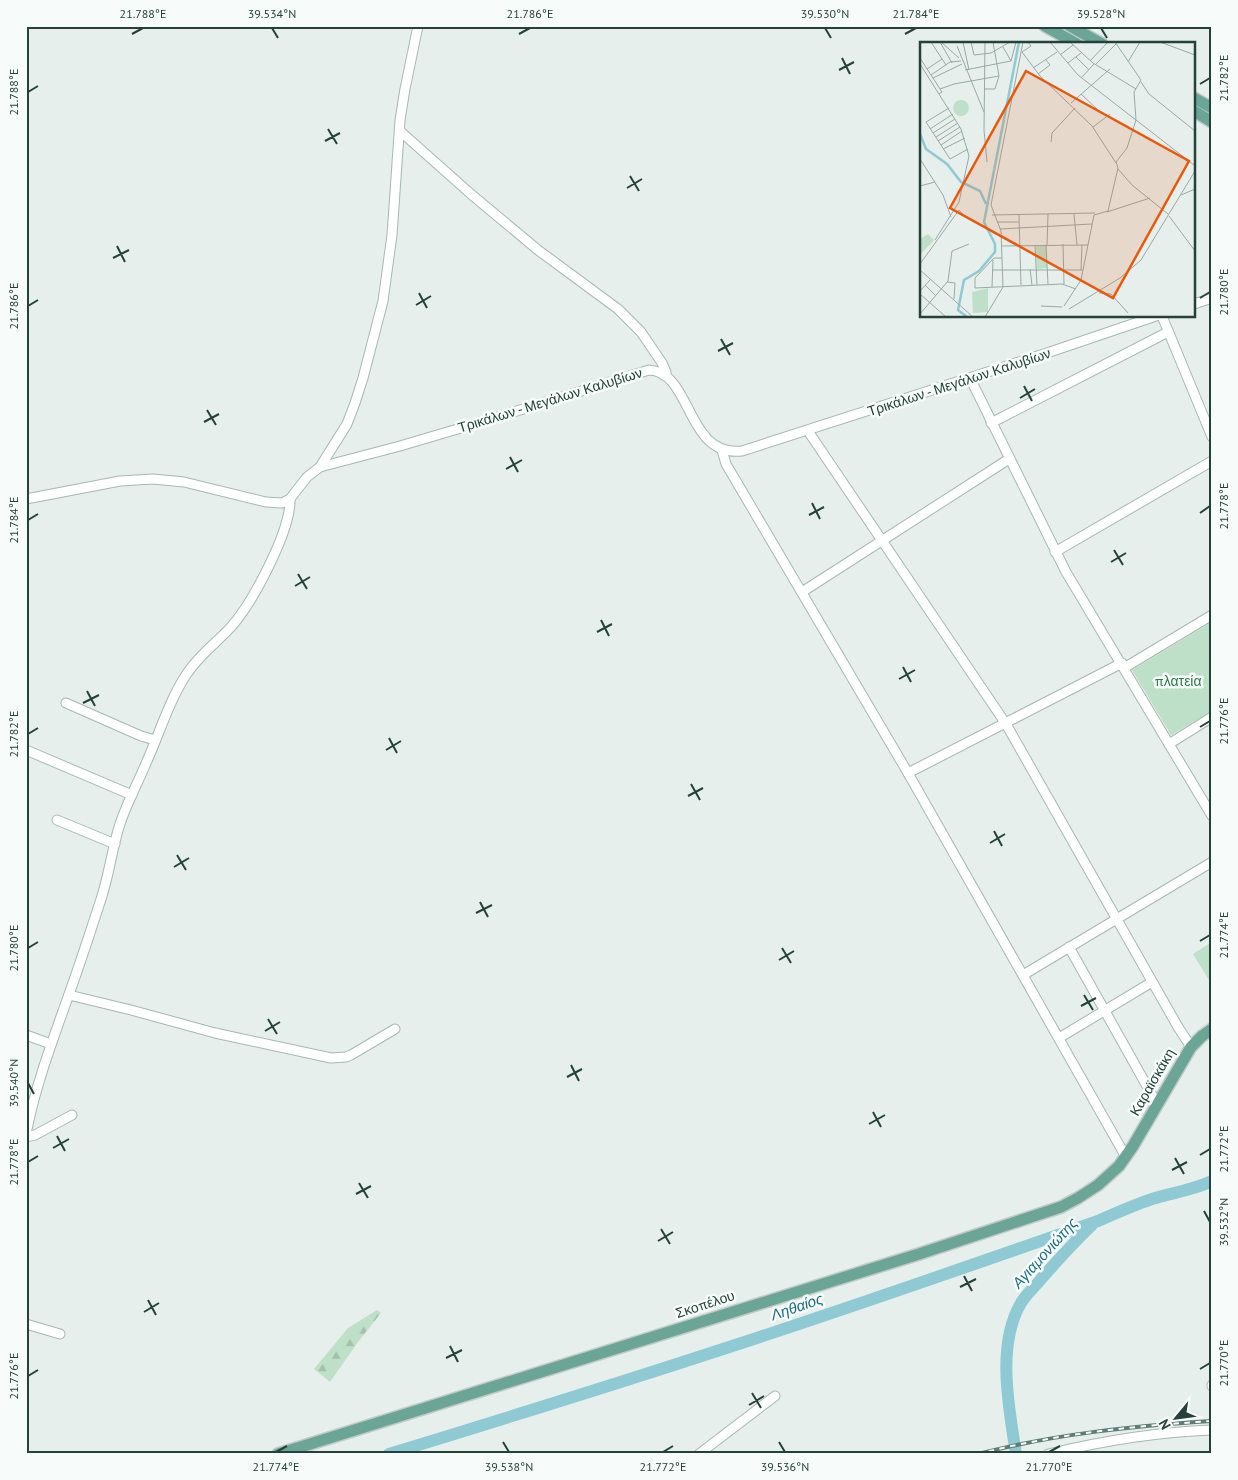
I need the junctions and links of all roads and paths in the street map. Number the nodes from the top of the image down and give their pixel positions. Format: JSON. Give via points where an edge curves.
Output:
{"nodes":[{"id":1,"x":418,"y":26,"type":"edge"},
{"id":2,"x":1045,"y":26,"type":"edge"},
{"id":3,"x":1070,"y":26,"type":"edge"},
{"id":4,"x":1074,"y":42,"type":"edge"},
{"id":5,"x":1098,"y":42,"type":"edge"},
{"id":6,"x":1196,"y":99,"type":"edge"},
{"id":7,"x":1212,"y":108,"type":"edge"},
{"id":8,"x":1196,"y":112,"type":"edge"},
{"id":9,"x":1212,"y":122,"type":"edge"},
{"id":10,"x":400,"y":131,"type":"junction"},
{"id":11,"x":1212,"y":298,"type":"edge"},
{"id":12,"x":1196,"y":303,"type":"edge"},
{"id":13,"x":1150,"y":318,"type":"edge"},
{"id":14,"x":1163,"y":318,"type":"edge"},
{"id":15,"x":1168,"y":332,"type":"junction"},
{"id":16,"x":666,"y":375,"type":"junction"},
{"id":17,"x":970,"y":378,"type":"junction"},
{"id":18,"x":991,"y":423,"type":"junction"},
{"id":19,"x":808,"y":430,"type":"junction"},
{"id":20,"x":1212,"y":437,"type":"edge"},
{"id":21,"x":722,"y":450,"type":"junction"},
{"id":22,"x":1009,"y":459,"type":"junction"},
{"id":23,"x":1212,"y":461,"type":"edge"},
{"id":24,"x":320,"y":467,"type":"junction"},
{"id":25,"x":26,"y":499,"type":"edge"},
{"id":26,"x":290,"y":499,"type":"junction"},
{"id":27,"x":882,"y":541,"type":"junction"},
{"id":28,"x":1055,"y":552,"type":"junction"},
{"id":29,"x":802,"y":592,"type":"junction"},
{"id":30,"x":1212,"y":615,"type":"edge"},
{"id":31,"x":1123,"y":666,"type":"junction"},
{"id":32,"x":66,"y":703,"type":"dead end"},
{"id":33,"x":1212,"y":717,"type":"edge"},
{"id":34,"x":1006,"y":724,"type":"junction"},
{"id":35,"x":155,"y":740,"type":"junction"},
{"id":36,"x":1169,"y":744,"type":"junction"},
{"id":37,"x":26,"y":750,"type":"edge"},
{"id":38,"x":908,"y":773,"type":"junction"},
{"id":39,"x":132,"y":795,"type":"junction"},
{"id":40,"x":1212,"y":816,"type":"edge"},
{"id":41,"x":57,"y":820,"type":"dead end"},
{"id":42,"x":115,"y":844,"type":"junction"},
{"id":43,"x":1212,"y":862,"type":"edge"},
{"id":44,"x":1116,"y":918,"type":"junction"},
{"id":45,"x":1069,"y":947,"type":"junction"},
{"id":46,"x":1022,"y":974,"type":"junction"},
{"id":47,"x":1152,"y":982,"type":"junction"},
{"id":48,"x":69,"y":995,"type":"junction"},
{"id":49,"x":1105,"y":1010,"type":"junction"},
{"id":50,"x":395,"y":1029,"type":"dead end"},
{"id":51,"x":1212,"y":1029,"type":"edge"},
{"id":52,"x":26,"y":1035,"type":"edge"},
{"id":53,"x":1059,"y":1038,"type":"junction"},
{"id":54,"x":51,"y":1044,"type":"junction"},
{"id":55,"x":1191,"y":1047,"type":"junction"},
{"id":56,"x":1157,"y":1104,"type":"junction"},
{"id":57,"x":72,"y":1115,"type":"dead end"},
{"id":58,"x":26,"y":1136,"type":"edge"},
{"id":59,"x":1126,"y":1157,"type":"junction"},
{"id":60,"x":26,"y":1324,"type":"edge"},
{"id":61,"x":60,"y":1334,"type":"dead end"},
{"id":62,"x":775,"y":1396,"type":"dead end"},
{"id":63,"x":1212,"y":1430,"type":"edge"},
{"id":64,"x":278,"y":1454,"type":"edge"},
{"id":65,"x":699,"y":1454,"type":"edge"},
{"id":66,"x":1048,"y":1454,"type":"edge"}],
"edges":[{"from":1,"to":10,"type":"street"},
{"from":2,"to":4,"type":"main road"},
{"from":3,"to":5,"type":"main road"},
{"from":6,"to":7,"type":"main road"},
{"from":8,"to":9,"type":"main road"},
{"from":10,"to":16,"type":"street","via":[[523,237],[618,308],[641,332],[662,363]]},
{"from":10,"to":24,"type":"street","via":[[383,301],[355,403],[347,424]]},
{"from":11,"to":12,"type":"street"},
{"from":13,"to":17,"type":"street","name":"Τρικάλων - Μεγάλων Καλυβίων"},
{"from":14,"to":15,"type":"street"},
{"from":15,"to":18,"type":"street"},
{"from":15,"to":20,"type":"street"},
{"from":16,"to":21,"type":"street","via":[[706,437]]},
{"from":16,"to":24,"type":"street","name":"Τρικάλων - Μεγάλων Καλυβίων","via":[[655,370],[640,372],[400,446]]},
{"from":17,"to":18,"type":"street"},
{"from":17,"to":19,"type":"street","name":"Τρικάλων - Μεγάλων Καλυβίων"},
{"from":18,"to":22,"type":"street"},
{"from":19,"to":21,"type":"street","name":"Τρικάλων - Μεγάλων Καλυβίων","via":[[742,451]]},
{"from":19,"to":27,"type":"street"},
{"from":21,"to":29,"type":"street","via":[[726,464]]},
{"from":22,"to":27,"type":"street"},
{"from":22,"to":28,"type":"street"},
{"from":23,"to":28,"type":"street"},
{"from":24,"to":26,"type":"street","name":"Τρικάλων - Μεγάλων Καλυβίων","via":[[307,477]]},
{"from":25,"to":26,"type":"street","via":[[112,482],[153,479],[184,482],[272,503]]},
{"from":26,"to":35,"type":"street","via":[[287,521],[257,589],[238,619],[198,658],[175,696]]},
{"from":27,"to":29,"type":"street"},
{"from":27,"to":34,"type":"street"},
{"from":28,"to":31,"type":"street"},
{"from":29,"to":38,"type":"street"},
{"from":30,"to":31,"type":"street"},
{"from":31,"to":34,"type":"street"},
{"from":31,"to":36,"type":"street"},
{"from":32,"to":35,"type":"street"},
{"from":33,"to":36,"type":"street"},
{"from":34,"to":38,"type":"street"},
{"from":34,"to":44,"type":"street"},
{"from":35,"to":39,"type":"street"},
{"from":36,"to":40,"type":"street"},
{"from":37,"to":39,"type":"street"},
{"from":38,"to":46,"type":"street"},
{"from":39,"to":42,"type":"street"},
{"from":41,"to":42,"type":"street"},
{"from":42,"to":48,"type":"street","via":[[102,896]]},
{"from":43,"to":44,"type":"street"},
{"from":44,"to":45,"type":"street"},
{"from":44,"to":47,"type":"street"},
{"from":45,"to":46,"type":"street"},
{"from":45,"to":49,"type":"street"},
{"from":46,"to":53,"type":"street"},
{"from":47,"to":49,"type":"street"},
{"from":47,"to":55,"type":"street"},
{"from":48,"to":50,"type":"street","via":[[215,1033],[331,1058],[351,1055]]},
{"from":48,"to":54,"type":"street"},
{"from":49,"to":53,"type":"street"},
{"from":49,"to":56,"type":"street"},
{"from":51,"to":55,"type":"main road","name":"Καραϊσκάκη"},
{"from":52,"to":54,"type":"street"},
{"from":53,"to":59,"type":"street"},
{"from":54,"to":58,"type":"street","via":[[36,1087]]},
{"from":55,"to":56,"type":"main road","name":"Καραϊσκάκη"},
{"from":56,"to":59,"type":"main road","name":"Καραϊσκάκη"},
{"from":57,"to":58,"type":"street"},
{"from":59,"to":64,"type":"main road","name":"Σκοπέλου","via":[[1098,1185],[1051,1211]]},
{"from":60,"to":61,"type":"street"},
{"from":62,"to":65,"type":"street"},
{"from":63,"to":66,"type":"street","via":[[1104,1442]]}]}
